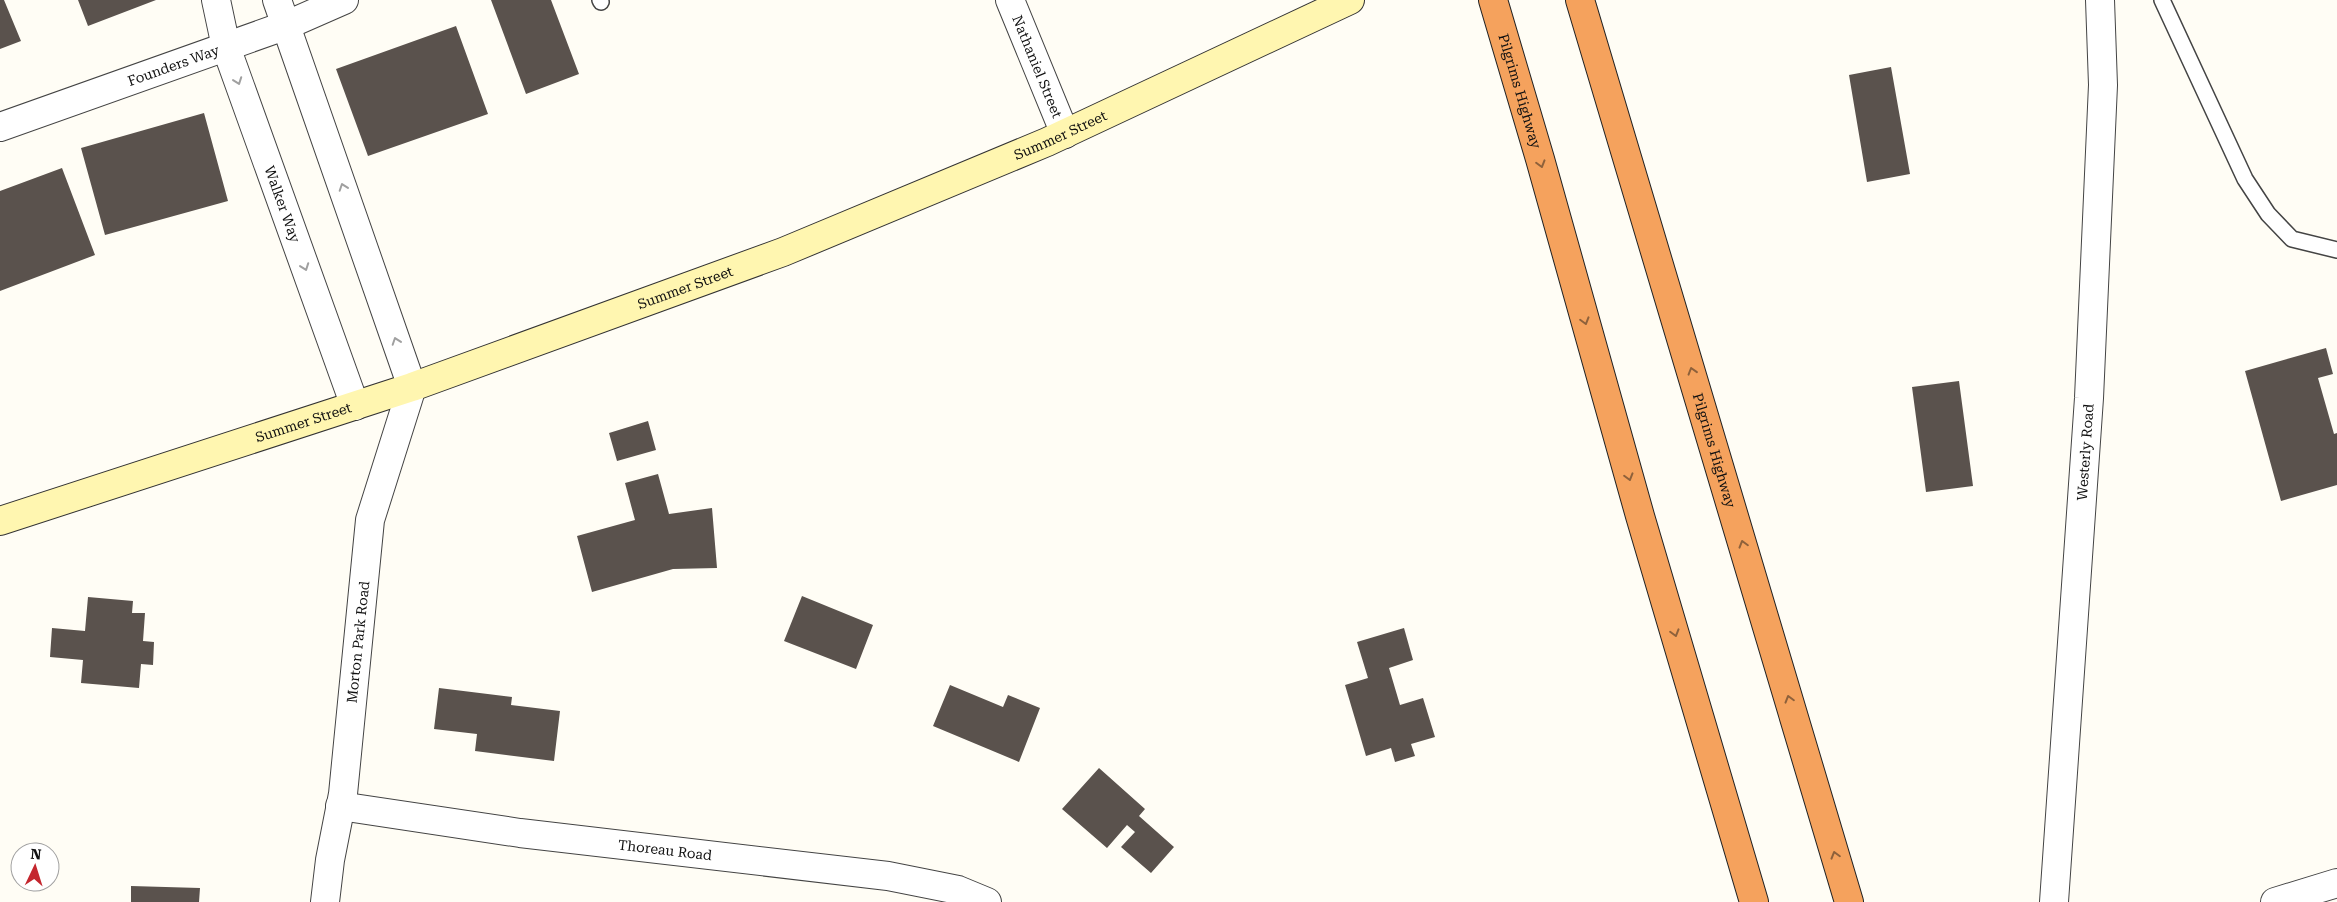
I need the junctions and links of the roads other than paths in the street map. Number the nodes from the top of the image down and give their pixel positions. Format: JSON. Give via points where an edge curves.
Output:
{"nodes":[{"id":1,"x":216,"y":0,"type":"edge"},
{"id":2,"x":277,"y":0,"type":"edge"},
{"id":3,"x":344,"y":0,"type":"edge"},
{"id":4,"x":1010,"y":0,"type":"edge"},
{"id":5,"x":1350,"y":0,"type":"edge"},
{"id":6,"x":1493,"y":0,"type":"edge"},
{"id":7,"x":1580,"y":0,"type":"edge"},
{"id":8,"x":2100,"y":0,"type":"edge"},
{"id":9,"x":2162,"y":0,"type":"edge"},
{"id":10,"x":287,"y":25,"type":"junction"},
{"id":11,"x":226,"y":47,"type":"junction"},
{"id":12,"x":0,"y":127,"type":"edge"},
{"id":13,"x":1065,"y":134,"type":"junction"},
{"id":14,"x":2337,"y":250,"type":"edge"},
{"id":15,"x":412,"y":387,"type":"junction"},
{"id":16,"x":355,"y":406,"type":"junction"},
{"id":17,"x":0,"y":521,"type":"edge"},
{"id":18,"x":340,"y":806,"type":"junction"},
{"id":19,"x":2337,"y":883,"type":"edge"},
{"id":20,"x":325,"y":902,"type":"edge"},
{"id":21,"x":987,"y":902,"type":"edge"},
{"id":22,"x":1754,"y":902,"type":"edge"},
{"id":23,"x":1849,"y":902,"type":"edge"},
{"id":24,"x":2054,"y":902,"type":"edge"},
{"id":25,"x":2275,"y":902,"type":"edge"}],
"edges":[{"from":1,"to":11,"type":"street","name":"Walker Way"},
{"from":2,"to":10,"type":"street"},
{"from":3,"to":10,"type":"street","name":"Founders Way"},
{"from":4,"to":13,"type":"street","name":"Nathaniel Street"},
{"from":5,"to":13,"type":"main road","name":"Summer Street"},
{"from":6,"to":22,"type":"highway","name":"Pilgrims Highway","one_way":true},
{"from":23,"to":7,"type":"highway","name":"Pilgrims Highway","one_way":true},
{"from":8,"to":24,"type":"street","name":"Westerly Road","via":[[2103,85],[2089,398]]},
{"from":9,"to":14,"type":"lane","via":[[2245,179],[2268,214],[2292,240]]},
{"from":10,"to":11,"type":"street","name":"Founders Way"},
{"from":15,"to":10,"type":"street","one_way":true},
{"from":11,"to":12,"type":"street","name":"Founders Way"},
{"from":11,"to":16,"type":"street","name":"Walker Way","one_way":true},
{"from":13,"to":15,"type":"main road","name":"Summer Street","via":[[782,252]]},
{"from":15,"to":16,"type":"main road","name":"Summer Street"},
{"from":15,"to":18,"type":"street","name":"Morton Park Road","via":[[370,520]]},
{"from":16,"to":17,"type":"main road","name":"Summer Street"},
{"from":18,"to":20,"type":"street","name":"Morton Park Road"},
{"from":18,"to":21,"type":"street","name":"Thoreau Road","via":[[520,833],[888,876],[958,890]]},
{"from":19,"to":25,"type":"street"}]}
